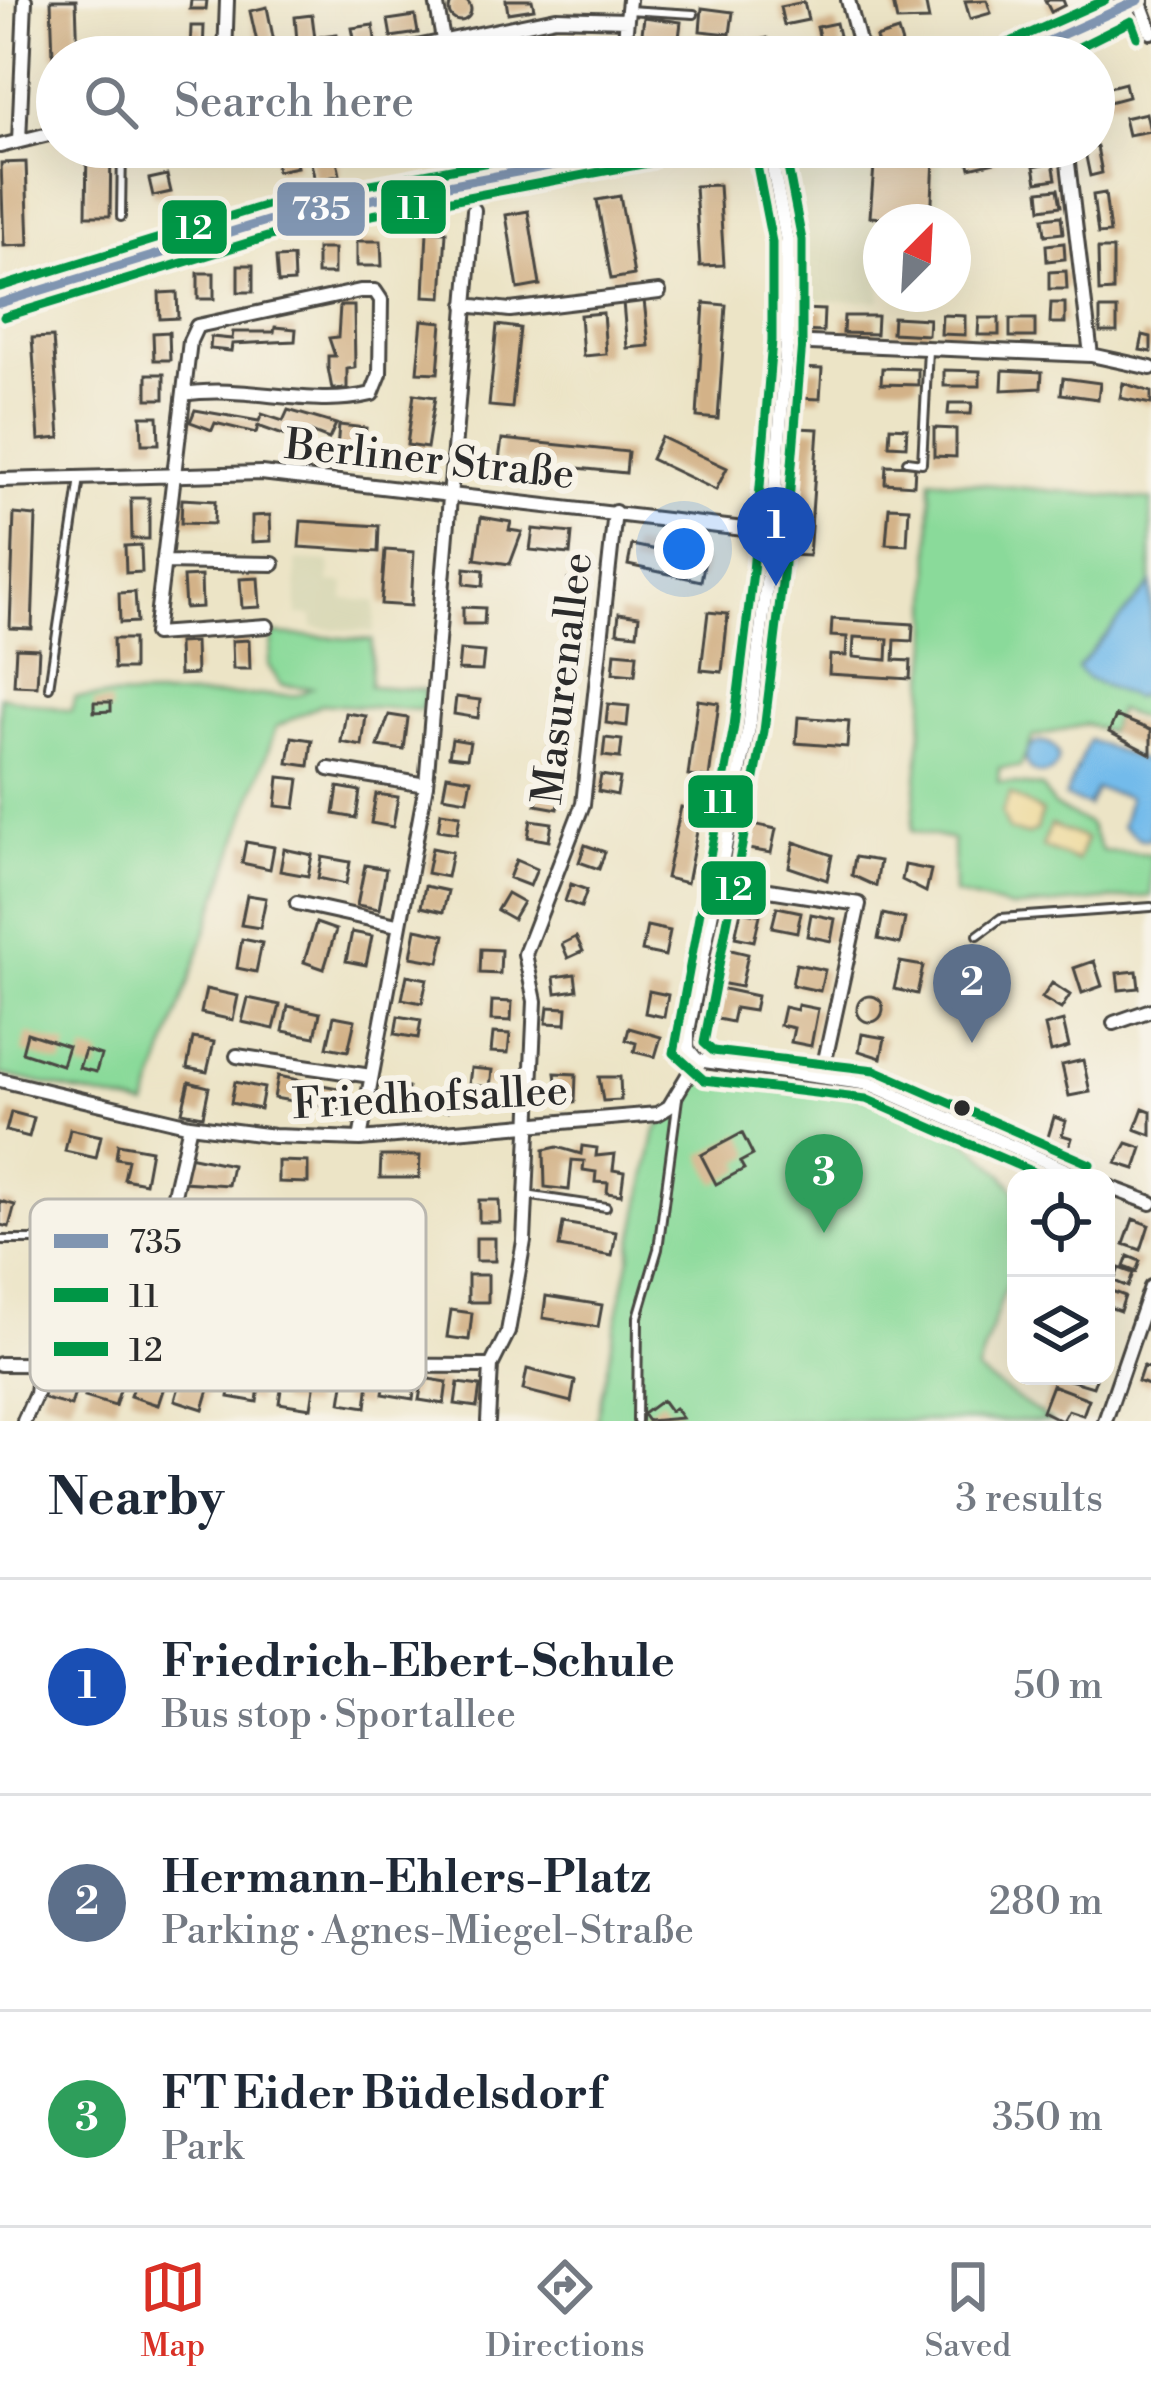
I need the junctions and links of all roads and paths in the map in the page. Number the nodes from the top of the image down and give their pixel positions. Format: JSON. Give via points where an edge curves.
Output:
{"nodes":[{"id":1,"x":25,"y":0,"type":"edge"},
{"id":2,"x":227,"y":0,"type":"edge"},
{"id":3,"x":436,"y":0,"type":"edge"},
{"id":4,"x":848,"y":0,"type":"edge"},
{"id":5,"x":1129,"y":2,"type":"edge"},
{"id":6,"x":628,"y":10,"type":"edge"},
{"id":7,"x":694,"y":14,"type":"dead end"},
{"id":8,"x":1151,"y":32,"type":"edge"},
{"id":9,"x":226,"y":36,"type":"edge"},
{"id":10,"x":442,"y":36,"type":"edge"},
{"id":11,"x":464,"y":36,"type":"edge"},
{"id":12,"x":857,"y":36,"type":"edge"},
{"id":13,"x":1057,"y":36,"type":"edge"},
{"id":14,"x":36,"y":137,"type":"edge"},
{"id":15,"x":19,"y":141,"type":"junction"},
{"id":16,"x":0,"y":146,"type":"edge"},
{"id":17,"x":122,"y":168,"type":"edge"},
{"id":18,"x":540,"y":168,"type":"edge"},
{"id":19,"x":775,"y":168,"type":"edge"},
{"id":20,"x":1068,"y":168,"type":"edge"},
{"id":21,"x":474,"y":210,"type":"dead end"},
{"id":22,"x":121,"y":217,"type":"dead end"},
{"id":23,"x":658,"y":292,"type":"dead end"},
{"id":24,"x":0,"y":303,"type":"edge"},
{"id":25,"x":465,"y":305,"type":"junction"},
{"id":26,"x":787,"y":342,"type":"junction"},
{"id":27,"x":928,"y":348,"type":"junction"},
{"id":28,"x":1090,"y":355,"type":"junction"},
{"id":29,"x":1151,"y":368,"type":"edge"},
{"id":30,"x":184,"y":394,"type":"junction"},
{"id":31,"x":907,"y":461,"type":"dead end"},
{"id":32,"x":175,"y":472,"type":"junction"},
{"id":33,"x":81,"y":474,"type":"junction"},
{"id":34,"x":0,"y":480,"type":"edge"},
{"id":35,"x":453,"y":494,"type":"junction"},
{"id":36,"x":615,"y":512,"type":"junction"},
{"id":37,"x":770,"y":532,"type":"junction"},
{"id":38,"x":164,"y":562,"type":"junction"},
{"id":39,"x":273,"y":564,"type":"dead end"},
{"id":40,"x":267,"y":626,"type":"dead end"},
{"id":41,"x":49,"y":687,"type":"dead end"},
{"id":42,"x":329,"y":769,"type":"dead end"},
{"id":43,"x":426,"y":785,"type":"junction"},
{"id":44,"x":718,"y":882,"type":"junction"},
{"id":45,"x":297,"y":903,"type":"dead end"},
{"id":46,"x":1151,"y":907,"type":"edge"},
{"id":47,"x":398,"y":925,"type":"junction"},
{"id":48,"x":978,"y":935,"type":"dead end"},
{"id":49,"x":1151,"y":1010,"type":"edge"},
{"id":50,"x":1114,"y":1023,"type":"dead end"},
{"id":51,"x":237,"y":1057,"type":"dead end"},
{"id":52,"x":697,"y":1060,"type":"junction"},
{"id":53,"x":822,"y":1074,"type":"junction"},
{"id":54,"x":370,"y":1076,"type":"junction"},
{"id":55,"x":0,"y":1080,"type":"edge"},
{"id":56,"x":677,"y":1095,"type":"junction"},
{"id":57,"x":190,"y":1126,"type":"junction"},
{"id":58,"x":530,"y":1128,"type":"junction"},
{"id":59,"x":360,"y":1138,"type":"junction"},
{"id":60,"x":1064,"y":1169,"type":"edge"},
{"id":61,"x":1151,"y":1184,"type":"edge"},
{"id":62,"x":1115,"y":1189,"type":"edge"},
{"id":63,"x":526,"y":1195,"type":"junction"},
{"id":64,"x":173,"y":1199,"type":"edge"},
{"id":65,"x":1148,"y":1202,"type":"edge"},
{"id":66,"x":606,"y":1207,"type":"dead end"},
{"id":67,"x":1151,"y":1287,"type":"edge"},
{"id":68,"x":0,"y":1364,"type":"edge"},
{"id":69,"x":30,"y":1365,"type":"edge"},
{"id":70,"x":426,"y":1365,"type":"edge"},
{"id":71,"x":491,"y":1366,"type":"junction"},
{"id":72,"x":36,"y":1391,"type":"edge"},
{"id":73,"x":24,"y":1421,"type":"edge"},
{"id":74,"x":488,"y":1421,"type":"edge"},
{"id":75,"x":637,"y":1421,"type":"edge"},
{"id":76,"x":1105,"y":1421,"type":"edge"}],
"edges":[{"from":1,"to":15,"type":"street"},
{"from":2,"to":9,"type":"street"},
{"from":3,"to":10,"type":"street"},
{"from":4,"to":12,"type":"street"},
{"from":5,"to":8,"type":"street"},
{"from":5,"to":13,"type":"main road"},
{"from":6,"to":7,"type":"lane"},
{"from":6,"to":11,"type":"street"},
{"from":14,"to":15,"type":"street"},
{"from":15,"to":16,"type":"street"},
{"from":17,"to":22,"type":"lane"},
{"from":18,"to":24,"type":"main road","via":[[283,217]]},
{"from":19,"to":26,"type":"street","via":[[786,210]]},
{"from":20,"to":28,"type":"street"},
{"from":21,"to":25,"type":"street"},
{"from":23,"to":25,"type":"street","via":[[511,310]]},
{"from":25,"to":35,"type":"street"},
{"from":26,"to":27,"type":"street"},
{"from":26,"to":37,"type":"street"},
{"from":27,"to":28,"type":"street"},
{"from":27,"to":31,"type":"lane","via":[[922,463]]},
{"from":28,"to":29,"type":"street"},
{"from":30,"to":30,"type":"street","via":[[197,326],[360,291],[381,300],[380,374],[372,394]]},
{"from":30,"to":32,"type":"street"},
{"from":32,"to":33,"type":"street","name":"Berliner Straße"},
{"from":32,"to":35,"type":"street","name":"Berliner Straße","via":[[262,472]]},
{"from":32,"to":38,"type":"street"},
{"from":33,"to":34,"type":"street","name":"Berliner Straße"},
{"from":33,"to":41,"type":"lane"},
{"from":35,"to":36,"type":"street","name":"Berliner Straße"},
{"from":35,"to":43,"type":"street"},
{"from":36,"to":37,"type":"street","name":"Berliner Straße"},
{"from":36,"to":58,"type":"street","name":"Masurenallee","via":[[583,804],[525,954],[536,1001]]},
{"from":37,"to":44,"type":"street","via":[[756,685]]},
{"from":38,"to":39,"type":"street"},
{"from":38,"to":40,"type":"street","via":[[155,634]]},
{"from":42,"to":43,"type":"street"},
{"from":43,"to":47,"type":"street"},
{"from":44,"to":52,"type":"street","via":[[688,1031]]},
{"from":44,"to":53,"type":"street","via":[[859,904]]},
{"from":45,"to":47,"type":"street"},
{"from":46,"to":48,"type":"lane","via":[[1001,918]]},
{"from":47,"to":54,"type":"street"},
{"from":49,"to":50,"type":"street"},
{"from":51,"to":54,"type":"street"},
{"from":52,"to":53,"type":"street"},
{"from":52,"to":56,"type":"street"},
{"from":53,"to":60,"type":"street","via":[[922,1104]]},
{"from":54,"to":59,"type":"street"},
{"from":55,"to":57,"type":"street","name":"Friedhofsallee"},
{"from":56,"to":58,"type":"street","name":"Friedhofsallee","via":[[657,1114]]},
{"from":56,"to":75,"type":"lane","via":[[658,1249],[638,1317]]},
{"from":57,"to":59,"type":"street","name":"Friedhofsallee"},
{"from":57,"to":64,"type":"street"},
{"from":58,"to":59,"type":"street","name":"Friedhofsallee"},
{"from":58,"to":63,"type":"street","name":"Masurenallee"},
{"from":61,"to":65,"type":"street"},
{"from":62,"to":65,"type":"street"},
{"from":63,"to":66,"type":"lane"},
{"from":63,"to":71,"type":"street","name":"Masurenallee","via":[[508,1332]]},
{"from":67,"to":76,"type":"street"},
{"from":68,"to":69,"type":"street"},
{"from":70,"to":71,"type":"street"},
{"from":71,"to":74,"type":"street","name":"Masurenallee"},
{"from":72,"to":73,"type":"street"}]}
